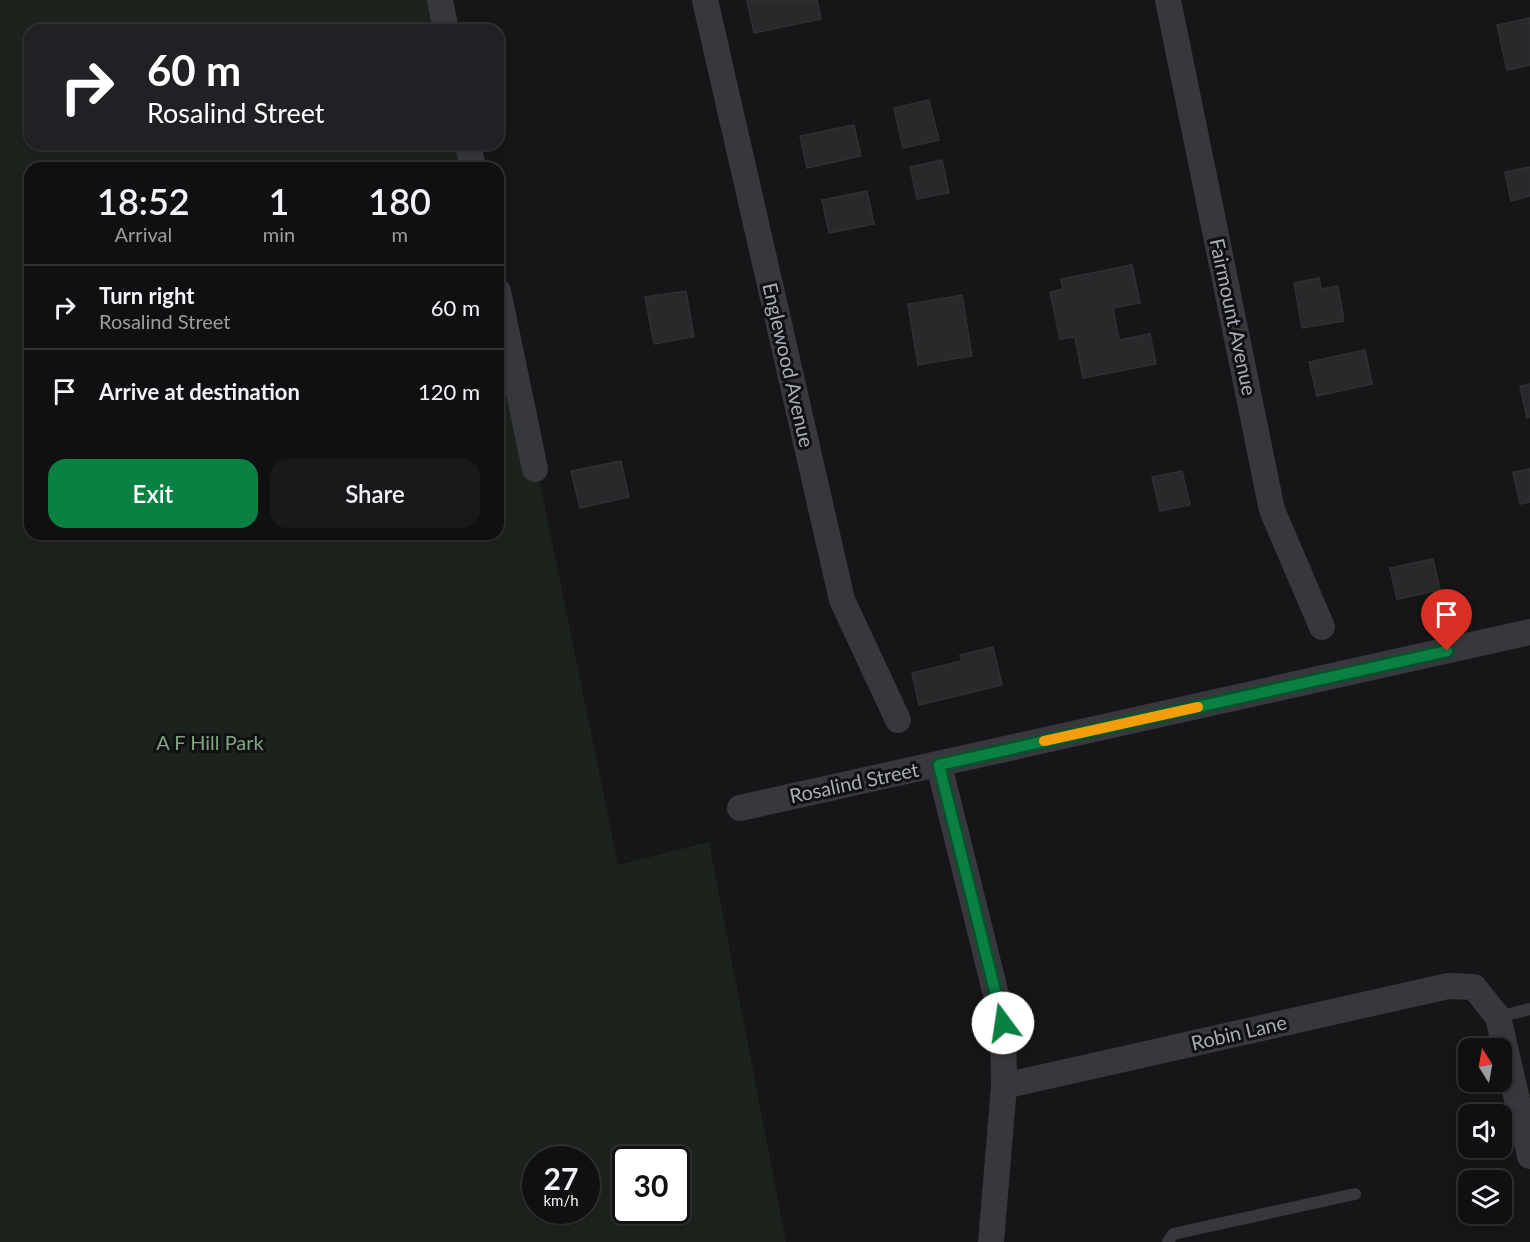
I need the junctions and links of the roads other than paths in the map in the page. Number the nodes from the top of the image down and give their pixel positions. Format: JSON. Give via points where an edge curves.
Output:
{"nodes":[{"id":1,"x":440,"y":0,"type":"edge"},
{"id":2,"x":705,"y":0,"type":"edge"},
{"id":3,"x":1168,"y":0,"type":"edge"},
{"id":4,"x":445,"y":24,"type":"edge"},
{"id":5,"x":504,"y":320,"type":"edge"},
{"id":6,"x":535,"y":469,"type":"dead end"},
{"id":7,"x":1322,"y":627,"type":"dead end"},
{"id":8,"x":1530,"y":632,"type":"edge"},
{"id":9,"x":898,"y":720,"type":"dead end"},
{"id":10,"x":939,"y":765,"type":"junction"},
{"id":11,"x":740,"y":808,"type":"dead end"},
{"id":12,"x":1530,"y":1009,"type":"edge"},
{"id":13,"x":1498,"y":1017,"type":"junction"},
{"id":14,"x":1004,"y":1086,"type":"junction"},
{"id":15,"x":1530,"y":1156,"type":"edge"},
{"id":16,"x":1355,"y":1194,"type":"dead end"},
{"id":17,"x":991,"y":1242,"type":"edge"},
{"id":18,"x":1168,"y":1242,"type":"edge"}],
"edges":[{"from":1,"to":4,"type":"street"},
{"from":2,"to":9,"type":"street","name":"Englewood Avenue","via":[[842,600]]},
{"from":3,"to":7,"type":"street","name":"Fairmount Avenue","via":[[1272,510]]},
{"from":5,"to":6,"type":"street"},
{"from":8,"to":10,"type":"street","name":"Rosalind Street"},
{"from":10,"to":11,"type":"street","name":"Rosalind Street"},
{"from":10,"to":14,"type":"street","via":[[1003,1023]]},
{"from":12,"to":13,"type":"lane"},
{"from":13,"to":14,"type":"street","name":"Robin Lane","via":[[1474,987],[1448,986]]},
{"from":13,"to":15,"type":"street"},
{"from":14,"to":17,"type":"street"},
{"from":16,"to":18,"type":"lane","via":[[1173,1234]]}]}
